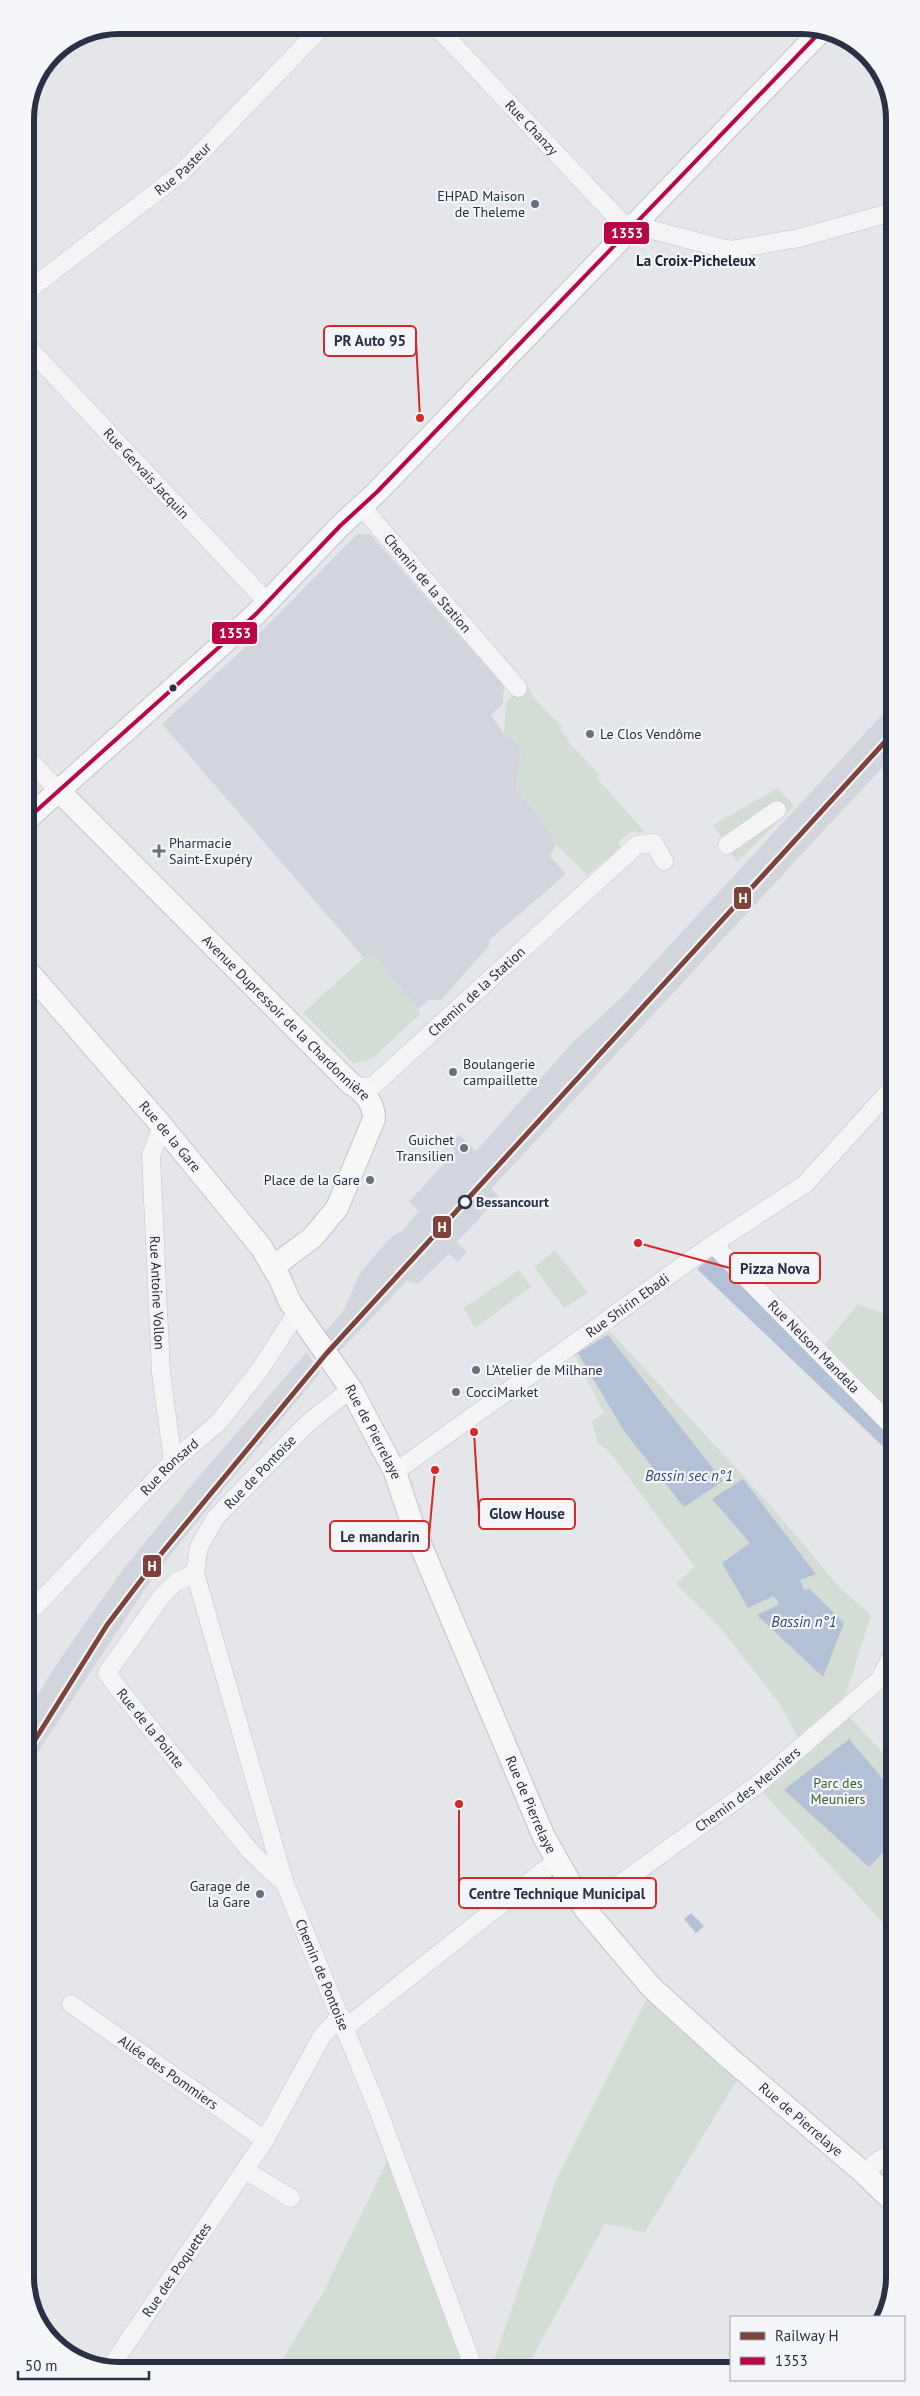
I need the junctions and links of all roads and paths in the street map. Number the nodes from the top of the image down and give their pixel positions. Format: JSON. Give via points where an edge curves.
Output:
{"nodes":[{"id":1,"x":315,"y":34,"type":"edge"},
{"id":2,"x":443,"y":34,"type":"edge"},
{"id":3,"x":816,"y":36,"type":"edge"},
{"id":4,"x":886,"y":214,"type":"edge"},
{"id":5,"x":632,"y":225,"type":"junction"},
{"id":6,"x":34,"y":287,"type":"edge"},
{"id":7,"x":34,"y":354,"type":"edge"},
{"id":8,"x":361,"y":506,"type":"junction"},
{"id":9,"x":267,"y":602,"type":"junction"},
{"id":10,"x":518,"y":688,"type":"dead end"},
{"id":11,"x":34,"y":765,"type":"edge"},
{"id":12,"x":59,"y":792,"type":"junction"},
{"id":13,"x":777,"y":810,"type":"dead end"},
{"id":14,"x":34,"y":813,"type":"edge"},
{"id":15,"x":727,"y":845,"type":"dead end"},
{"id":16,"x":664,"y":861,"type":"dead end"},
{"id":17,"x":34,"y":978,"type":"edge"},
{"id":18,"x":358,"y":1088,"type":"junction"},
{"id":19,"x":886,"y":1094,"type":"edge"},
{"id":20,"x":162,"y":1126,"type":"junction"},
{"id":21,"x":713,"y":1244,"type":"junction"},
{"id":22,"x":273,"y":1267,"type":"junction"},
{"id":23,"x":299,"y":1314,"type":"junction"},
{"id":24,"x":351,"y":1390,"type":"junction"},
{"id":25,"x":886,"y":1420,"type":"edge"},
{"id":26,"x":173,"y":1461,"type":"junction"},
{"id":27,"x":395,"y":1472,"type":"junction"},
{"id":28,"x":195,"y":1572,"type":"junction"},
{"id":29,"x":34,"y":1605,"type":"edge"},
{"id":30,"x":886,"y":1667,"type":"edge"},
{"id":31,"x":557,"y":1860,"type":"junction"},
{"id":32,"x":285,"y":1884,"type":"junction"},
{"id":33,"x":585,"y":1909,"type":"junction"},
{"id":34,"x":71,"y":2004,"type":"dead end"},
{"id":35,"x":343,"y":2022,"type":"junction"},
{"id":36,"x":265,"y":2140,"type":"junction"},
{"id":37,"x":886,"y":2156,"type":"edge"},
{"id":38,"x":245,"y":2170,"type":"junction"},
{"id":39,"x":866,"y":2174,"type":"junction"},
{"id":40,"x":886,"y":2194,"type":"edge"},
{"id":41,"x":291,"y":2198,"type":"dead end"},
{"id":42,"x":114,"y":2362,"type":"edge"},
{"id":43,"x":471,"y":2362,"type":"edge"}],
"edges":[{"from":1,"to":6,"type":"street","name":"Rue Pasteur","via":[[181,172]]},
{"from":2,"to":5,"type":"street","name":"Rue Chanzy","via":[[616,218]]},
{"from":3,"to":5,"type":"main road"},
{"from":4,"to":5,"type":"street","name":"Rue Chanzy","via":[[799,238],[730,250]]},
{"from":5,"to":8,"type":"main road"},
{"from":7,"to":9,"type":"street","name":"Rue Gervais Jacquin"},
{"from":8,"to":9,"type":"main road"},
{"from":8,"to":10,"type":"street","name":"Chemin de la Station"},
{"from":9,"to":12,"type":"main road"},
{"from":11,"to":12,"type":"street"},
{"from":12,"to":14,"type":"main road"},
{"from":12,"to":18,"type":"main road","name":"Avenue Dupressoir de la Chardonnière"},
{"from":13,"to":15,"type":"street"},
{"from":16,"to":18,"type":"street","name":"Chemin de la Station","via":[[640,842],[374,1085]]},
{"from":17,"to":20,"type":"main road","name":"Rue de la Gare"},
{"from":18,"to":22,"type":"main road","name":"Avenue Dupressoir de la Chardonnière","via":[[368,1097],[374,1119],[337,1208],[313,1237]]},
{"from":19,"to":21,"type":"street","name":"Rue Shirin Ebadi","via":[[805,1184]]},
{"from":20,"to":22,"type":"main road","name":"Rue de la Gare"},
{"from":20,"to":26,"type":"street","name":"Rue Antoine Vollon","via":[[151,1155],[161,1373]]},
{"from":21,"to":25,"type":"street","name":"Rue Nelson Mandela"},
{"from":21,"to":27,"type":"street","name":"Rue Shirin Ebadi"},
{"from":22,"to":23,"type":"main road","name":"Rue de la Gare"},
{"from":23,"to":24,"type":"main road","name":"Rue de Pierrelaye"},
{"from":23,"to":26,"type":"street","name":"Rue Ronsard","via":[[219,1422]]},
{"from":24,"to":27,"type":"main road","name":"Rue de Pierrelaye"},
{"from":24,"to":28,"type":"street","name":"Rue de Pontoise","via":[[308,1424],[216,1517],[199,1547]]},
{"from":26,"to":29,"type":"street","name":"Rue Ronsard"},
{"from":27,"to":31,"type":"main road","name":"Rue de Pierrelaye","via":[[415,1532]]},
{"from":28,"to":32,"type":"street","name":"Chemin de Pontoise"},
{"from":28,"to":32,"type":"street","name":"Rue de la Pointe","via":[[176,1582],[162,1596],[107,1673],[251,1852]]},
{"from":30,"to":33,"type":"street","name":"Chemin des Meuniers","via":[[880,1679],[757,1785]]},
{"from":31,"to":33,"type":"main road","name":"Rue de Pierrelaye"},
{"from":31,"to":35,"type":"street","name":"Rue des Poquettes"},
{"from":32,"to":35,"type":"street","name":"Chemin de Pontoise"},
{"from":33,"to":39,"type":"main road","name":"Rue de Pierrelaye","via":[[652,1988]]},
{"from":34,"to":36,"type":"street","name":"Allée des Pommiers"},
{"from":35,"to":36,"type":"street","name":"Rue des Poquettes","via":[[322,2036]]},
{"from":35,"to":43,"type":"street","name":"Chemin de Pontoise"},
{"from":36,"to":38,"type":"street","name":"Rue des Poquettes"},
{"from":37,"to":39,"type":"street"},
{"from":38,"to":41,"type":"street"},
{"from":38,"to":42,"type":"street","name":"Rue des Poquettes"},
{"from":39,"to":40,"type":"main road","name":"Rue de Pierrelaye"}]}
